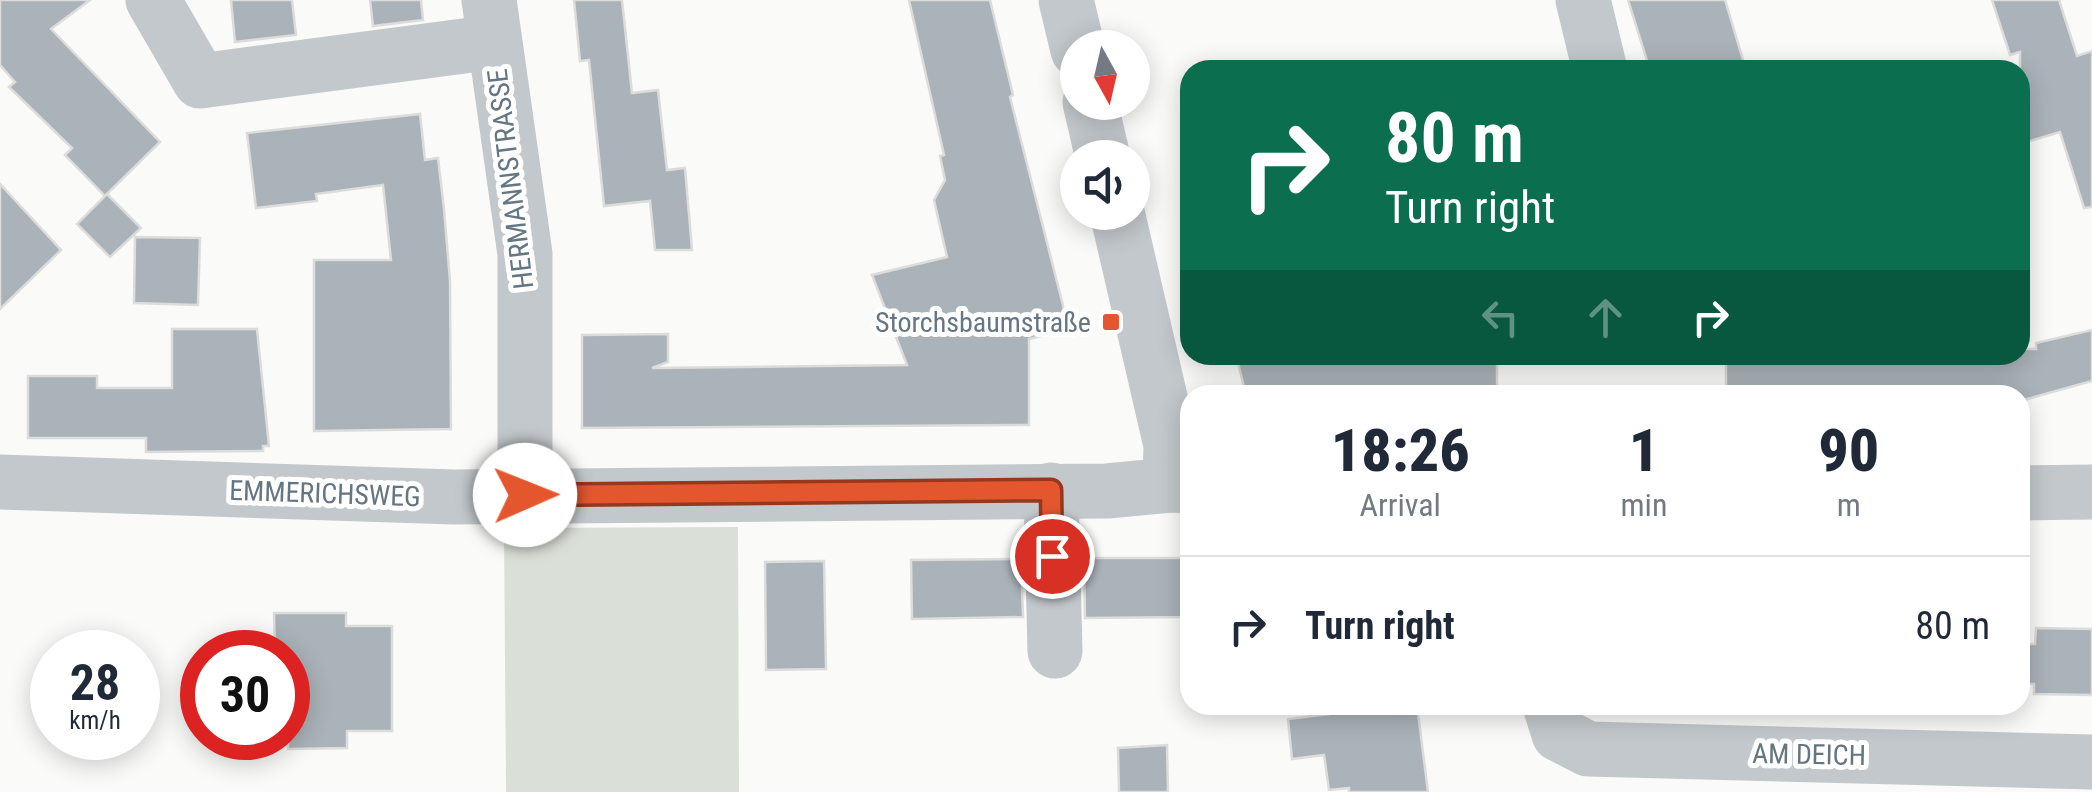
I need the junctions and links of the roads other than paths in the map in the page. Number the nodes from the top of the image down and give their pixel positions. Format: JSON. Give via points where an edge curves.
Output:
{"nodes":[{"id":1,"x":152,"y":0,"type":"edge"},
{"id":2,"x":1066,"y":0,"type":"edge"},
{"id":3,"x":1583,"y":0,"type":"edge"},
{"id":4,"x":491,"y":21,"type":"edge"},
{"id":5,"x":1073,"y":30,"type":"edge"},
{"id":6,"x":1598,"y":60,"type":"edge"},
{"id":7,"x":1121,"y":230,"type":"edge"},
{"id":8,"x":0,"y":482,"type":"edge"},
{"id":9,"x":1180,"y":485,"type":"edge"},
{"id":10,"x":1051,"y":490,"type":"junction"},
{"id":11,"x":2092,"y":492,"type":"edge"},
{"id":12,"x":2030,"y":493,"type":"edge"},
{"id":13,"x":525,"y":495,"type":"junction"},
{"id":14,"x":1055,"y":651,"type":"dead end"},
{"id":15,"x":1553,"y":715,"type":"edge"},
{"id":16,"x":2092,"y":762,"type":"edge"}],
"edges":[{"from":1,"to":4,"type":"street","name":"HERMANNSTRASSE","via":[[200,81]]},
{"from":2,"to":5,"type":"street"},
{"from":3,"to":6,"type":"street"},
{"from":4,"to":13,"type":"street","name":"HERMANNSTRASSE","via":[[525,254]]},
{"from":7,"to":9,"type":"street"},
{"from":8,"to":13,"type":"street","name":"EMMERICHSWEG"},
{"from":9,"to":10,"type":"street","name":"EMMERICHSWEG"},
{"from":10,"to":13,"type":"street","name":"EMMERICHSWEG"},
{"from":10,"to":14,"type":"street"},
{"from":11,"to":12,"type":"street"},
{"from":15,"to":16,"type":"street","name":"AM DEICH","via":[[1560,734],[1588,749]]}]}
